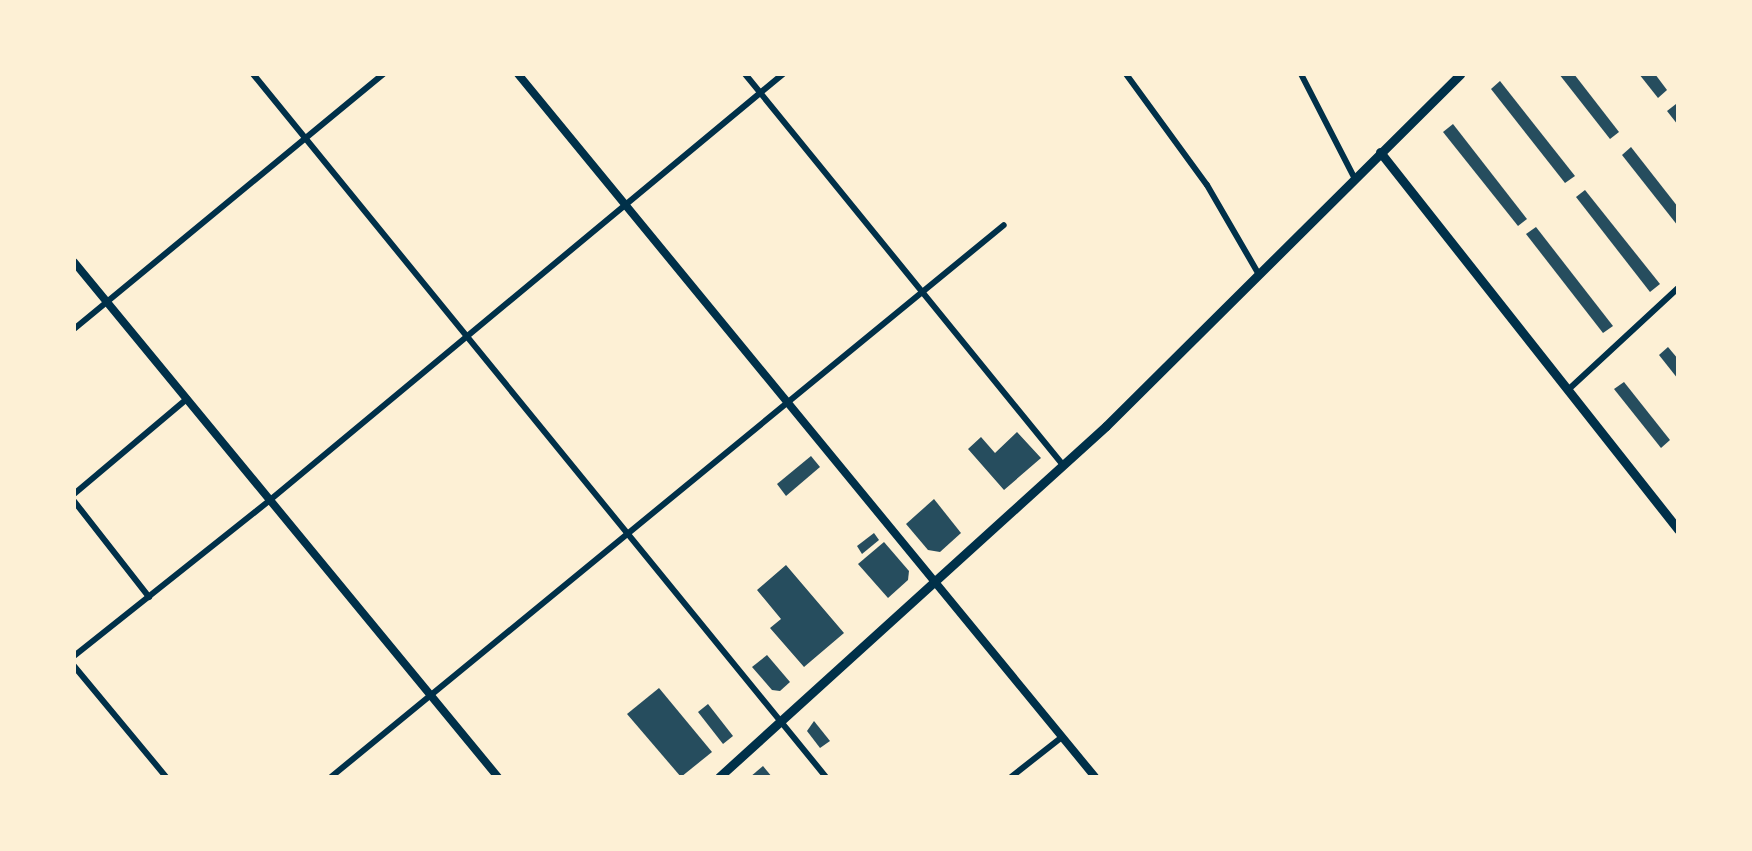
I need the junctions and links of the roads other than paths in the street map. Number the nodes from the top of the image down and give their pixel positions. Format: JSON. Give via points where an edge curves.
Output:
{"nodes":[{"id":1,"x":253,"y":74,"type":"edge"},
{"id":2,"x":383,"y":74,"type":"edge"},
{"id":3,"x":518,"y":74,"type":"edge"},
{"id":4,"x":745,"y":74,"type":"edge"},
{"id":5,"x":783,"y":74,"type":"edge"},
{"id":6,"x":1126,"y":74,"type":"edge"},
{"id":7,"x":1301,"y":74,"type":"edge"},
{"id":8,"x":1460,"y":74,"type":"edge"},
{"id":9,"x":761,"y":93,"type":"junction"},
{"id":10,"x":305,"y":137,"type":"junction"},
{"id":11,"x":1380,"y":152,"type":"junction"},
{"id":12,"x":1354,"y":177,"type":"junction"},
{"id":13,"x":625,"y":204,"type":"junction"},
{"id":14,"x":1004,"y":225,"type":"dead end"},
{"id":15,"x":74,"y":262,"type":"edge"},
{"id":16,"x":1258,"y":273,"type":"junction"},
{"id":17,"x":1678,"y":288,"type":"edge"},
{"id":18,"x":926,"y":291,"type":"junction"},
{"id":19,"x":108,"y":303,"type":"junction"},
{"id":20,"x":74,"y":329,"type":"edge"},
{"id":21,"x":466,"y":336,"type":"junction"},
{"id":22,"x":1569,"y":389,"type":"junction"},
{"id":23,"x":187,"y":399,"type":"junction"},
{"id":24,"x":787,"y":403,"type":"junction"},
{"id":25,"x":1063,"y":466,"type":"junction"},
{"id":26,"x":74,"y":494,"type":"edge"},
{"id":27,"x":270,"y":500,"type":"junction"},
{"id":28,"x":74,"y":501,"type":"edge"},
{"id":29,"x":628,"y":530,"type":"junction"},
{"id":30,"x":1678,"y":530,"type":"edge"},
{"id":31,"x":938,"y":583,"type":"junction"},
{"id":32,"x":149,"y":597,"type":"junction"},
{"id":33,"x":74,"y":656,"type":"edge"},
{"id":34,"x":74,"y":666,"type":"edge"},
{"id":35,"x":431,"y":695,"type":"junction"},
{"id":36,"x":781,"y":723,"type":"junction"},
{"id":37,"x":1062,"y":737,"type":"junction"},
{"id":38,"x":166,"y":777,"type":"edge"},
{"id":39,"x":331,"y":777,"type":"edge"},
{"id":40,"x":498,"y":777,"type":"edge"},
{"id":41,"x":719,"y":777,"type":"edge"},
{"id":42,"x":826,"y":777,"type":"edge"},
{"id":43,"x":1011,"y":777,"type":"edge"},
{"id":44,"x":1095,"y":777,"type":"edge"}],
"edges":[{"from":1,"to":10,"type":"street"},
{"from":2,"to":10,"type":"street"},
{"from":3,"to":13,"type":"street"},
{"from":4,"to":9,"type":"street"},
{"from":5,"to":9,"type":"street"},
{"from":6,"to":16,"type":"street","via":[[1207,185]]},
{"from":7,"to":12,"type":"street"},
{"from":8,"to":11,"type":"main road"},
{"from":9,"to":13,"type":"street"},
{"from":9,"to":18,"type":"street"},
{"from":10,"to":19,"type":"street"},
{"from":10,"to":21,"type":"street"},
{"from":11,"to":12,"type":"main road"},
{"from":11,"to":22,"type":"main road"},
{"from":12,"to":16,"type":"main road"},
{"from":13,"to":21,"type":"street"},
{"from":13,"to":24,"type":"street"},
{"from":14,"to":18,"type":"street"},
{"from":15,"to":19,"type":"street"},
{"from":16,"to":25,"type":"main road"},
{"from":17,"to":22,"type":"street"},
{"from":18,"to":24,"type":"street"},
{"from":18,"to":25,"type":"street"},
{"from":19,"to":20,"type":"street"},
{"from":19,"to":23,"type":"street"},
{"from":21,"to":27,"type":"street"},
{"from":21,"to":29,"type":"street"},
{"from":22,"to":30,"type":"main road"},
{"from":23,"to":26,"type":"street"},
{"from":23,"to":27,"type":"street"},
{"from":24,"to":29,"type":"street"},
{"from":24,"to":31,"type":"street"},
{"from":25,"to":31,"type":"main road"},
{"from":27,"to":32,"type":"street"},
{"from":27,"to":35,"type":"street"},
{"from":28,"to":32,"type":"street"},
{"from":29,"to":35,"type":"street"},
{"from":29,"to":36,"type":"street"},
{"from":31,"to":36,"type":"main road"},
{"from":31,"to":37,"type":"street"},
{"from":32,"to":33,"type":"street"},
{"from":34,"to":38,"type":"street"},
{"from":35,"to":39,"type":"street"},
{"from":35,"to":40,"type":"street"},
{"from":36,"to":41,"type":"main road"},
{"from":36,"to":42,"type":"street"},
{"from":37,"to":43,"type":"street"},
{"from":37,"to":44,"type":"street"}]}
